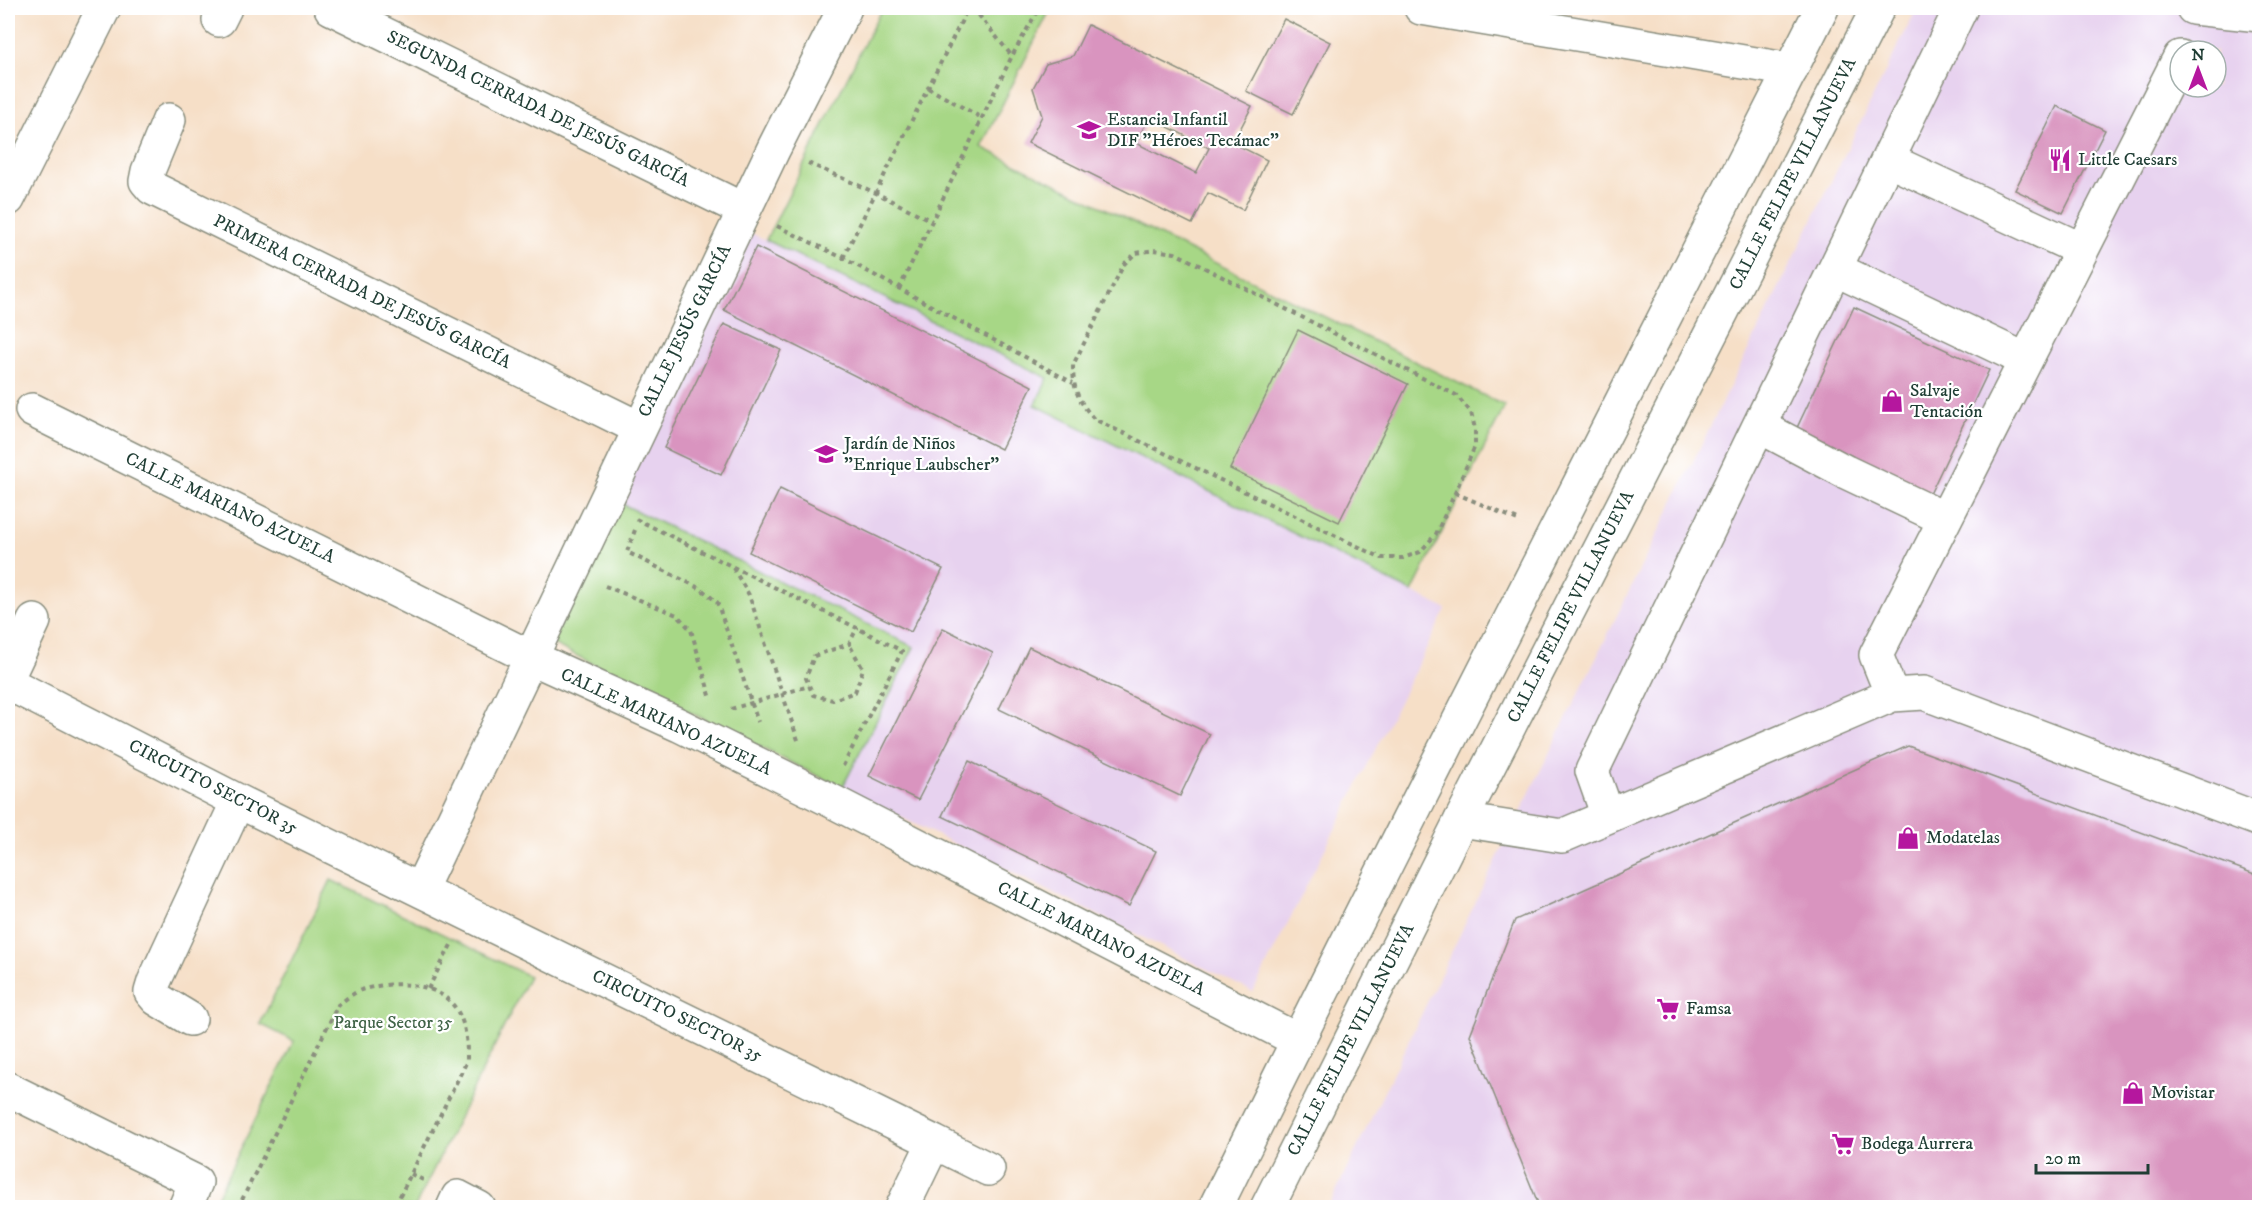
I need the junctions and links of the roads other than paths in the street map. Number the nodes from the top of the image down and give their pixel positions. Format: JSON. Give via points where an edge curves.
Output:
{"nodes":[{"id":1,"x":104,"y":8,"type":"edge"},
{"id":2,"x":331,"y":8,"type":"edge"},
{"id":3,"x":845,"y":8,"type":"edge"},
{"id":4,"x":1421,"y":8,"type":"edge"},
{"id":5,"x":1822,"y":8,"type":"edge"},
{"id":6,"x":1878,"y":8,"type":"edge"},
{"id":7,"x":1961,"y":8,"type":"edge"},
{"id":8,"x":2200,"y":8,"type":"edge"},
{"id":9,"x":2259,"y":15,"type":"edge"},
{"id":10,"x":2188,"y":39,"type":"edge"},
{"id":11,"x":1791,"y":70,"type":"junction"},
{"id":12,"x":2168,"y":81,"type":"edge"},
{"id":13,"x":169,"y":120,"type":"dead end"},
{"id":14,"x":1888,"y":160,"type":"junction"},
{"id":15,"x":8,"y":199,"type":"edge"},
{"id":16,"x":744,"y":210,"type":"junction"},
{"id":17,"x":2082,"y":250,"type":"junction"},
{"id":18,"x":1835,"y":269,"type":"junction"},
{"id":19,"x":2026,"y":360,"type":"junction"},
{"id":20,"x":32,"y":410,"type":"dead end"},
{"id":21,"x":1759,"y":426,"type":"junction"},
{"id":22,"x":639,"y":428,"type":"junction"},
{"id":23,"x":1945,"y":519,"type":"junction"},
{"id":24,"x":34,"y":621,"type":"dead end"},
{"id":25,"x":530,"y":657,"type":"junction"},
{"id":26,"x":8,"y":676,"type":"edge"},
{"id":27,"x":8,"y":683,"type":"edge"},
{"id":28,"x":1892,"y":695,"type":"junction"},
{"id":29,"x":238,"y":801,"type":"junction"},
{"id":30,"x":1608,"y":816,"type":"junction"},
{"id":31,"x":1461,"y":820,"type":"junction"},
{"id":32,"x":2259,"y":820,"type":"edge"},
{"id":33,"x":420,"y":890,"type":"junction"},
{"id":34,"x":190,"y":1019,"type":"dead end"},
{"id":35,"x":1297,"y":1040,"type":"junction"},
{"id":36,"x":8,"y":1089,"type":"edge"},
{"id":37,"x":934,"y":1142,"type":"junction"},
{"id":38,"x":988,"y":1169,"type":"dead end"},
{"id":39,"x":186,"y":1208,"type":"edge"},
{"id":40,"x":453,"y":1208,"type":"edge"},
{"id":41,"x":479,"y":1208,"type":"edge"},
{"id":42,"x":902,"y":1208,"type":"edge"},
{"id":43,"x":1215,"y":1208,"type":"edge"},
{"id":44,"x":1267,"y":1208,"type":"edge"}],
"edges":[{"from":1,"to":15,"type":"main road"},
{"from":2,"to":16,"type":"main road","name":"SEGUNDA CERRADA DE JESÚS GARCÍA"},
{"from":3,"to":16,"type":"main road","name":"CALLE JESÚS GARCÍA"},
{"from":4,"to":11,"type":"main road"},
{"from":5,"to":11,"type":"main road"},
{"from":6,"to":31,"type":"main road","name":"CALLE FELIPE VILLANUEVA"},
{"from":7,"to":14,"type":"main road"},
{"from":8,"to":9,"type":"main road"},
{"from":8,"to":10,"type":"main road"},
{"from":11,"to":35,"type":"main road"},
{"from":12,"to":17,"type":"main road"},
{"from":13,"to":22,"type":"main road","name":"PRIMERA CERRADA DE JESÚS GARCÍA","via":[[148,171],[146,181],[152,188]]},
{"from":14,"to":17,"type":"main road"},
{"from":14,"to":18,"type":"main road"},
{"from":16,"to":22,"type":"main road","name":"CALLE JESÚS GARCÍA"},
{"from":17,"to":19,"type":"main road"},
{"from":18,"to":19,"type":"main road"},
{"from":18,"to":21,"type":"main road"},
{"from":19,"to":23,"type":"main road"},
{"from":20,"to":25,"type":"main road","name":"CALLE MARIANO AZUELA"},
{"from":21,"to":23,"type":"main road"},
{"from":21,"to":30,"type":"main road","via":[[1592,771]]},
{"from":22,"to":25,"type":"main road","name":"CALLE JESÚS GARCÍA"},
{"from":23,"to":28,"type":"main road","via":[[1876,655]]},
{"from":24,"to":26,"type":"main road"},
{"from":25,"to":33,"type":"main road"},
{"from":25,"to":35,"type":"main road","name":"CALLE MARIANO AZUELA","via":[[725,749]]},
{"from":27,"to":29,"type":"main road","name":"CIRCUITO SECTOR 35"},
{"from":28,"to":30,"type":"main road"},
{"from":28,"to":32,"type":"main road","via":[[1924,693]]},
{"from":29,"to":33,"type":"main road","name":"CIRCUITO SECTOR 35"},
{"from":29,"to":34,"type":"main road","via":[[151,992]]},
{"from":30,"to":31,"type":"main road","via":[[1562,836]]},
{"from":31,"to":44,"type":"main road","name":"CALLE FELIPE VILLANUEVA"},
{"from":33,"to":37,"type":"main road","name":"CIRCUITO SECTOR 35"},
{"from":35,"to":43,"type":"main road"},
{"from":36,"to":39,"type":"main road","via":[[196,1182]]},
{"from":37,"to":38,"type":"main road","name":"CIRCUITO SECTOR 35"},
{"from":37,"to":42,"type":"main road"},
{"from":40,"to":41,"type":"main road","via":[[458,1197]]}]}
